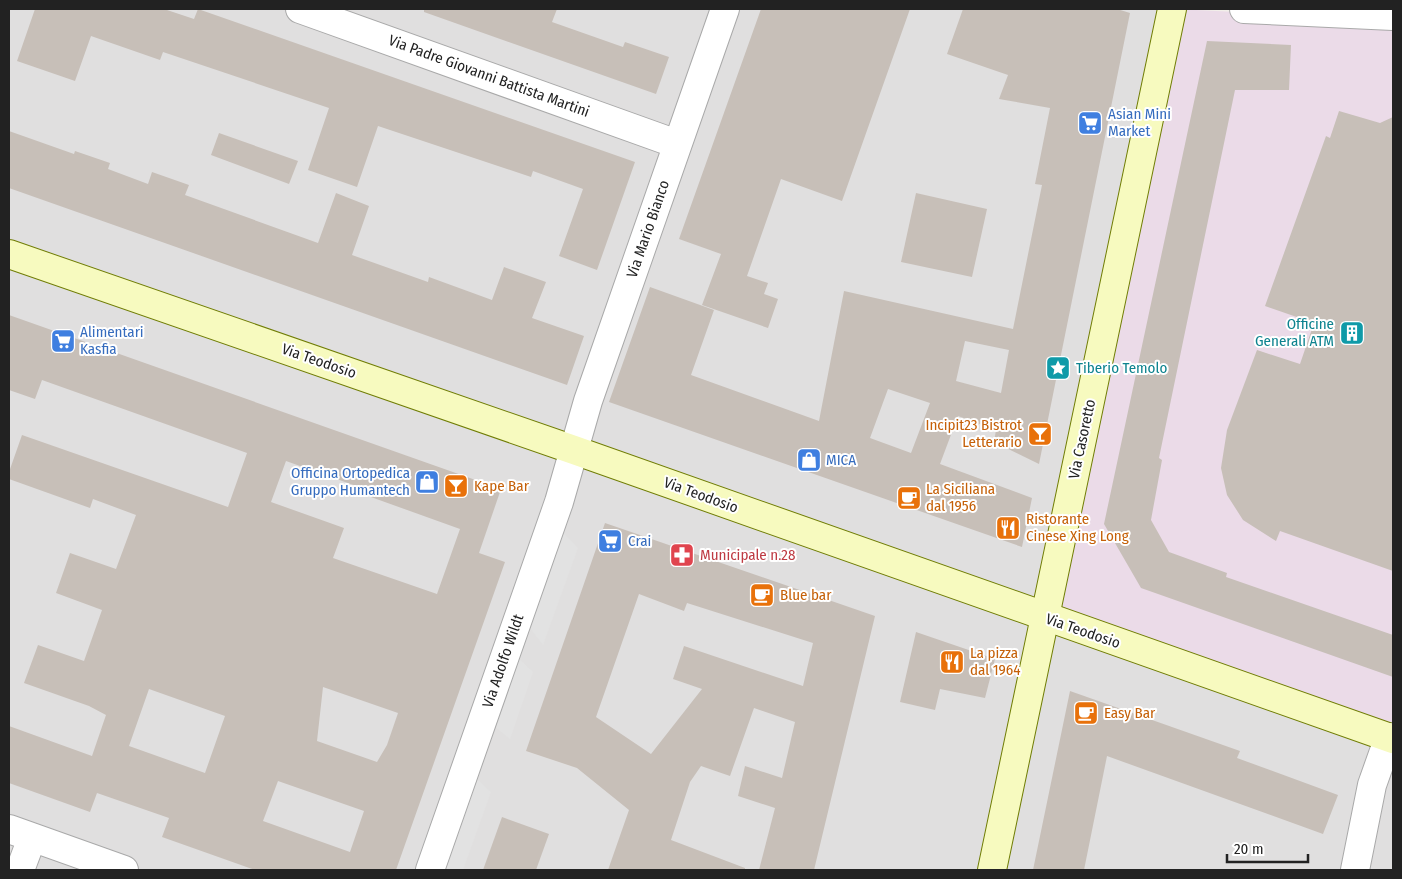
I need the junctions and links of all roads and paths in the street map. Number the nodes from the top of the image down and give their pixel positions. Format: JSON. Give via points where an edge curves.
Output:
{"nodes":[{"id":1,"x":300,"y":9,"type":"edge"},
{"id":2,"x":724,"y":9,"type":"edge"},
{"id":3,"x":1172,"y":9,"type":"edge"},
{"id":4,"x":1244,"y":9,"type":"edge"},
{"id":5,"x":1393,"y":16,"type":"edge"},
{"id":6,"x":678,"y":144,"type":"junction"},
{"id":7,"x":9,"y":254,"type":"edge"},
{"id":8,"x":574,"y":450,"type":"junction"},
{"id":9,"x":1044,"y":617,"type":"junction"},
{"id":10,"x":1391,"y":738,"type":"edge"},
{"id":11,"x":21,"y":833,"type":"edge"},
{"id":12,"x":20,"y":870,"type":"edge"},
{"id":13,"x":124,"y":870,"type":"edge"},
{"id":14,"x":430,"y":870,"type":"edge"},
{"id":15,"x":992,"y":870,"type":"edge"},
{"id":16,"x":1355,"y":870,"type":"edge"}],
"edges":[{"from":1,"to":6,"type":"street","name":"Via Padre Giovanni Battista Martini"},
{"from":2,"to":6,"type":"street","name":"Via Mario Bianco"},
{"from":3,"to":9,"type":"street","name":"Via Casoretto"},
{"from":4,"to":5,"type":"street"},
{"from":6,"to":8,"type":"street","name":"Via Mario Bianco","via":[[588,401]]},
{"from":7,"to":8,"type":"street","name":"Via Teodosio"},
{"from":8,"to":9,"type":"street","name":"Via Teodosio"},
{"from":8,"to":14,"type":"street","name":"Via Adolfo Wildt","via":[[560,502]]},
{"from":9,"to":10,"type":"street","name":"Via Teodosio"},
{"from":9,"to":15,"type":"street","name":"Via Casoretto"},
{"from":10,"to":16,"type":"street","via":[[1372,785]]},
{"from":11,"to":12,"type":"street"},
{"from":11,"to":13,"type":"street"}]}
